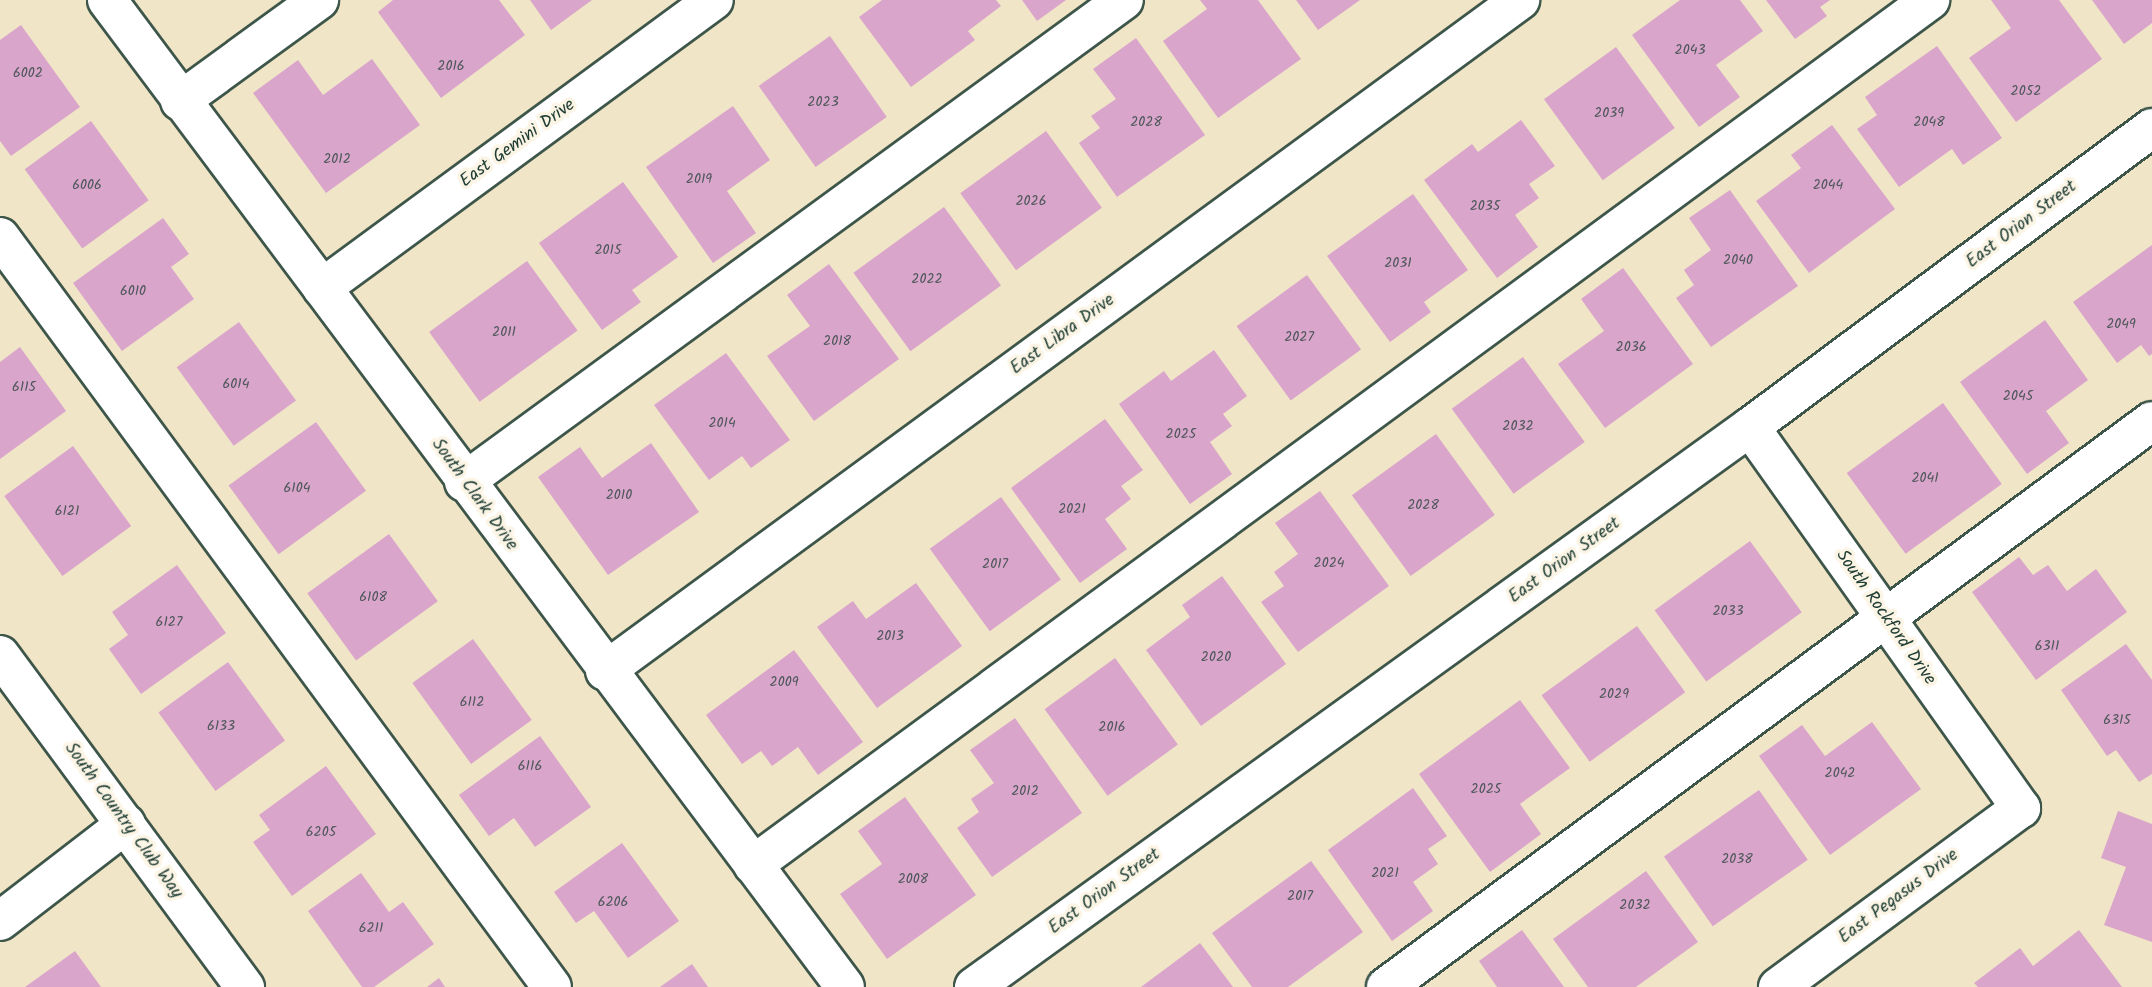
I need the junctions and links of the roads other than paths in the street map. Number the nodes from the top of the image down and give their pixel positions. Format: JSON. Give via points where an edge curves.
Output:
{"nodes":[{"id":1,"x":107,"y":0,"type":"edge"},
{"id":2,"x":318,"y":0,"type":"edge"},
{"id":3,"x":714,"y":0,"type":"edge"},
{"id":4,"x":1124,"y":0,"type":"edge"},
{"id":5,"x":1520,"y":0,"type":"edge"},
{"id":6,"x":1930,"y":0,"type":"edge"},
{"id":7,"x":180,"y":101,"type":"junction"},
{"id":8,"x":2152,"y":128,"type":"edge"},
{"id":9,"x":0,"y":237,"type":"edge"},
{"id":10,"x":322,"y":288,"type":"junction"},
{"id":11,"x":2152,"y":421,"type":"edge"},
{"id":12,"x":1750,"y":427,"type":"junction"},
{"id":13,"x":464,"y":482,"type":"junction"},
{"id":14,"x":1886,"y":618,"type":"junction"},
{"id":15,"x":0,"y":655,"type":"edge"},
{"id":16,"x":605,"y":671,"type":"junction"},
{"id":17,"x":2021,"y":808,"type":"joint"},
{"id":18,"x":126,"y":824,"type":"junction"},
{"id":19,"x":753,"y":865,"type":"junction"},
{"id":20,"x":0,"y":921,"type":"edge"},
{"id":21,"x":245,"y":987,"type":"edge"},
{"id":22,"x":552,"y":987,"type":"edge"},
{"id":23,"x":845,"y":987,"type":"edge"},
{"id":24,"x":974,"y":987,"type":"edge"},
{"id":25,"x":1386,"y":987,"type":"edge"},
{"id":26,"x":1778,"y":987,"type":"edge"}],
"edges":[{"from":1,"to":7,"type":"street","name":"South Clark Drive"},
{"from":2,"to":7,"type":"street"},
{"from":3,"to":10,"type":"street","name":"East Gemini Drive"},
{"from":4,"to":13,"type":"street"},
{"from":5,"to":16,"type":"street","name":"East Libra Drive"},
{"from":6,"to":19,"type":"street"},
{"from":7,"to":10,"type":"street","name":"South Clark Drive"},
{"from":8,"to":12,"type":"street","name":"East Orion Street"},
{"from":9,"to":22,"type":"street"},
{"from":10,"to":13,"type":"street","name":"South Clark Drive"},
{"from":11,"to":14,"type":"street"},
{"from":12,"to":14,"type":"street","name":"South Rockford Drive"},
{"from":12,"to":24,"type":"street","name":"East Orion Street"},
{"from":13,"to":16,"type":"street","name":"South Clark Drive"},
{"from":14,"to":17,"type":"street","name":"South Rockford Drive"},
{"from":14,"to":25,"type":"street"},
{"from":15,"to":18,"type":"street","name":"South Country Club Way"},
{"from":16,"to":19,"type":"street","name":"South Clark Drive"},
{"from":17,"to":26,"type":"street","name":"East Pegasus Drive"},
{"from":18,"to":20,"type":"street"},
{"from":18,"to":21,"type":"street","name":"South Country Club Way"},
{"from":19,"to":23,"type":"street","name":"South Clark Drive"}]}
